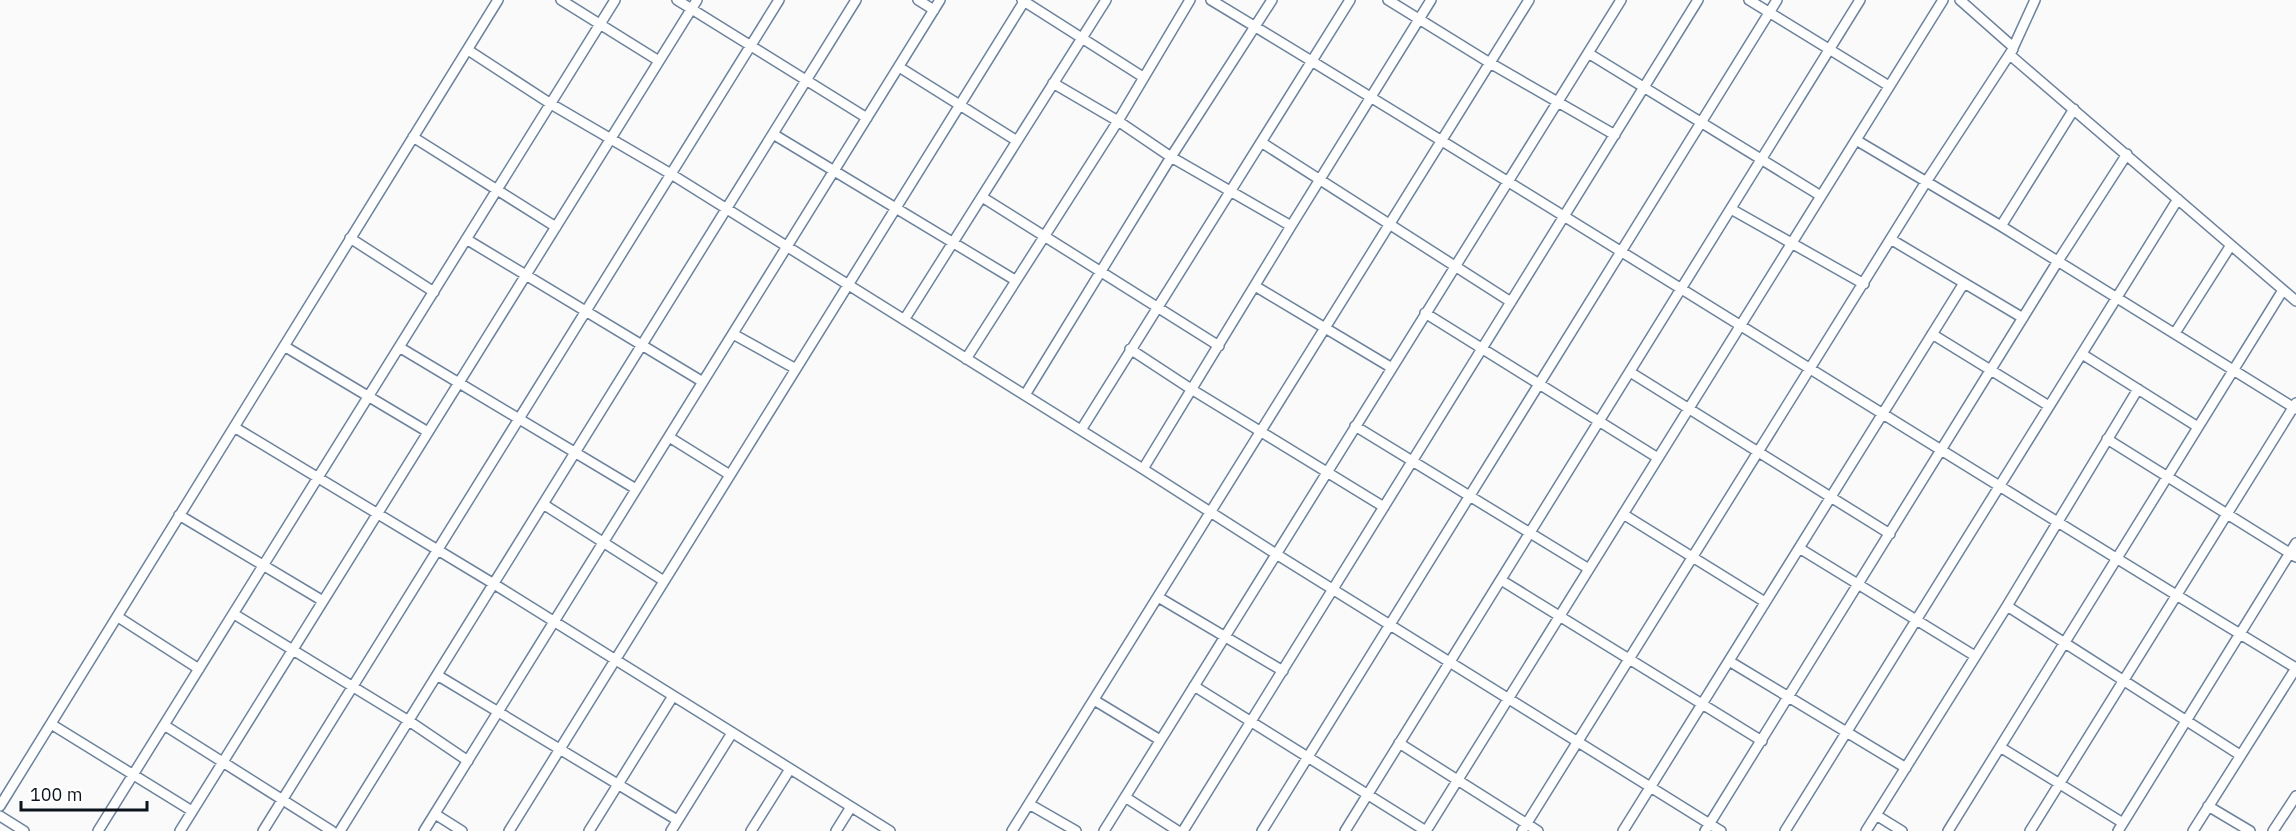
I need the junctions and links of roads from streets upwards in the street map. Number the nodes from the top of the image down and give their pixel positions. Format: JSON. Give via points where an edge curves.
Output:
{"nodes":[{"id":1,"x":498,"y":0,"type":"edge"},
{"id":2,"x":561,"y":0,"type":"edge"},
{"id":3,"x":615,"y":0,"type":"edge"},
{"id":4,"x":677,"y":0,"type":"edge"},
{"id":5,"x":697,"y":0,"type":"edge"},
{"id":6,"x":778,"y":0,"type":"edge"},
{"id":7,"x":856,"y":0,"type":"edge"},
{"id":8,"x":918,"y":0,"type":"edge"},
{"id":9,"x":940,"y":0,"type":"edge"},
{"id":10,"x":1024,"y":0,"type":"edge"},
{"id":11,"x":1106,"y":0,"type":"edge"},
{"id":12,"x":1190,"y":0,"type":"edge"},
{"id":13,"x":1211,"y":0,"type":"edge"},
{"id":14,"x":1272,"y":0,"type":"edge"},
{"id":15,"x":1350,"y":0,"type":"edge"},
{"id":16,"x":1388,"y":0,"type":"edge"},
{"id":17,"x":1431,"y":0,"type":"edge"},
{"id":18,"x":1529,"y":0,"type":"edge"},
{"id":19,"x":1620,"y":0,"type":"edge"},
{"id":20,"x":1698,"y":0,"type":"edge"},
{"id":21,"x":1749,"y":0,"type":"edge"},
{"id":22,"x":1777,"y":0,"type":"edge"},
{"id":23,"x":1860,"y":0,"type":"edge"},
{"id":24,"x":1943,"y":0,"type":"edge"},
{"id":25,"x":1960,"y":0,"type":"edge"},
{"id":26,"x":2035,"y":0,"type":"edge"},
{"id":27,"x":691,"y":9,"type":"junction"},
{"id":28,"x":934,"y":10,"type":"junction"},
{"id":29,"x":1769,"y":13,"type":"junction"},
{"id":30,"x":1419,"y":19,"type":"junction"},
{"id":31,"x":600,"y":24,"type":"junction"},
{"id":32,"x":1255,"y":27,"type":"junction"},
{"id":33,"x":1082,"y":38,"type":"junction"},
{"id":34,"x":750,"y":46,"type":"junction"},
{"id":35,"x":468,"y":50,"type":"junction"},
{"id":36,"x":1829,"y":50,"type":"junction"},
{"id":37,"x":2012,"y":52,"type":"junction"},
{"id":38,"x":1588,"y":53,"type":"junction"},
{"id":39,"x":659,"y":61,"type":"junction"},
{"id":40,"x":1312,"y":63,"type":"junction"},
{"id":41,"x":1490,"y":63,"type":"junction"},
{"id":42,"x":898,"y":67,"type":"junction"},
{"id":43,"x":1143,"y":77,"type":"junction"},
{"id":44,"x":805,"y":82,"type":"junction"},
{"id":45,"x":1053,"y":83,"type":"junction"},
{"id":46,"x":1889,"y":87,"type":"junction"},
{"id":47,"x":1644,"y":88,"type":"junction"},
{"id":48,"x":1371,"y":99,"type":"junction"},
{"id":49,"x":1558,"y":101,"type":"junction"},
{"id":50,"x":551,"y":104,"type":"junction"},
{"id":51,"x":960,"y":105,"type":"junction"},
{"id":52,"x":2074,"y":109,"type":"junction"},
{"id":53,"x":867,"y":118,"type":"junction"},
{"id":54,"x":1118,"y":121,"type":"junction"},
{"id":55,"x":1701,"y":123,"type":"junction"},
{"id":56,"x":773,"y":134,"type":"junction"},
{"id":57,"x":1615,"y":135,"type":"junction"},
{"id":58,"x":413,"y":136,"type":"junction"},
{"id":59,"x":610,"y":139,"type":"junction"},
{"id":60,"x":1856,"y":140,"type":"junction"},
{"id":61,"x":1017,"y":141,"type":"junction"},
{"id":62,"x":1442,"y":141,"type":"junction"},
{"id":63,"x":1261,"y":142,"type":"junction"},
{"id":64,"x":2127,"y":154,"type":"junction"},
{"id":65,"x":1171,"y":157,"type":"junction"},
{"id":66,"x":1761,"y":160,"type":"junction"},
{"id":67,"x":834,"y":171,"type":"junction"},
{"id":68,"x":671,"y":174,"type":"junction"},
{"id":69,"x":1320,"y":180,"type":"junction"},
{"id":70,"x":1926,"y":182,"type":"junction"},
{"id":71,"x":1507,"y":183,"type":"junction"},
{"id":72,"x":498,"y":189,"type":"junction"},
{"id":73,"x":1230,"y":193,"type":"junction"},
{"id":74,"x":1821,"y":196,"type":"junction"},
{"id":75,"x":982,"y":197,"type":"junction"},
{"id":76,"x":2178,"y":199,"type":"junction"},
{"id":77,"x":896,"y":208,"type":"junction"},
{"id":78,"x":726,"y":209,"type":"junction"},
{"id":79,"x":1731,"y":209,"type":"junction"},
{"id":80,"x":1564,"y":217,"type":"junction"},
{"id":81,"x":1389,"y":225,"type":"junction"},
{"id":82,"x":1291,"y":226,"type":"junction"},
{"id":83,"x":2001,"y":226,"type":"junction"},
{"id":84,"x":556,"y":227,"type":"junction"},
{"id":85,"x":1044,"y":236,"type":"junction"},
{"id":86,"x":350,"y":238,"type":"junction"},
{"id":87,"x":466,"y":239,"type":"junction"},
{"id":88,"x":1892,"y":240,"type":"junction"},
{"id":89,"x":953,"y":243,"type":"junction"},
{"id":90,"x":1791,"y":244,"type":"junction"},
{"id":91,"x":2231,"y":245,"type":"junction"},
{"id":92,"x":787,"y":247,"type":"junction"},
{"id":93,"x":1621,"y":252,"type":"junction"},
{"id":94,"x":2058,"y":261,"type":"junction"},
{"id":95,"x":1454,"y":267,"type":"junction"},
{"id":96,"x":1102,"y":272,"type":"junction"},
{"id":97,"x":526,"y":275,"type":"junction"},
{"id":98,"x":1015,"y":280,"type":"junction"},
{"id":99,"x":1964,"y":283,"type":"junction"},
{"id":100,"x":1864,"y":284,"type":"junction"},
{"id":101,"x":848,"y":285,"type":"junction"},
{"id":102,"x":1255,"y":286,"type":"junction"},
{"id":103,"x":1681,"y":290,"type":"junction"},
{"id":104,"x":2283,"y":290,"type":"junction"},
{"id":105,"x":434,"y":292,"type":"junction"},
{"id":106,"x":2117,"y":297,"type":"junction"},
{"id":107,"x":2296,"y":301,"type":"edge"},
{"id":108,"x":1511,"y":302,"type":"junction"},
{"id":109,"x":1158,"y":306,"type":"junction"},
{"id":110,"x":585,"y":311,"type":"junction"},
{"id":111,"x":1425,"y":313,"type":"junction"},
{"id":112,"x":2023,"y":318,"type":"junction"},
{"id":113,"x":904,"y":320,"type":"junction"},
{"id":114,"x":1740,"y":326,"type":"junction"},
{"id":115,"x":1325,"y":329,"type":"junction"},
{"id":116,"x":2175,"y":333,"type":"junction"},
{"id":117,"x":733,"y":334,"type":"junction"},
{"id":118,"x":1932,"y":334,"type":"junction"},
{"id":119,"x":642,"y":345,"type":"junction"},
{"id":120,"x":284,"y":346,"type":"junction"},
{"id":121,"x":1219,"y":346,"type":"junction"},
{"id":122,"x":399,"y":347,"type":"junction"},
{"id":123,"x":1130,"y":349,"type":"junction"},
{"id":124,"x":1482,"y":349,"type":"junction"},
{"id":125,"x":2082,"y":354,"type":"junction"},
{"id":126,"x":966,"y":359,"type":"junction"},
{"id":127,"x":1392,"y":368,"type":"junction"},
{"id":128,"x":796,"y":369,"type":"junction"},
{"id":129,"x":1810,"y":370,"type":"junction"},
{"id":130,"x":2234,"y":370,"type":"junction"},
{"id":131,"x":1991,"y":371,"type":"junction"},
{"id":132,"x":1630,"y":372,"type":"junction"},
{"id":133,"x":459,"y":382,"type":"junction"},
{"id":134,"x":703,"y":382,"type":"junction"},
{"id":135,"x":1540,"y":383,"type":"junction"},
{"id":136,"x":1191,"y":389,"type":"junction"},
{"id":137,"x":2138,"y":389,"type":"junction"},
{"id":138,"x":1024,"y":395,"type":"junction"},
{"id":139,"x":369,"y":396,"type":"junction"},
{"id":140,"x":2049,"y":406,"type":"junction"},
{"id":141,"x":2295,"y":406,"type":"edge"},
{"id":142,"x":1689,"y":409,"type":"junction"},
{"id":143,"x":1882,"y":415,"type":"junction"},
{"id":144,"x":519,"y":418,"type":"junction"},
{"id":145,"x":1599,"y":420,"type":"junction"},
{"id":146,"x":1355,"y":426,"type":"junction"},
{"id":147,"x":234,"y":427,"type":"junction"},
{"id":148,"x":2198,"y":428,"type":"junction"},
{"id":149,"x":1080,"y":430,"type":"junction"},
{"id":150,"x":1261,"y":431,"type":"junction"},
{"id":151,"x":428,"y":432,"type":"junction"},
{"id":152,"x":669,"y":437,"type":"junction"},
{"id":153,"x":2108,"y":439,"type":"junction"},
{"id":154,"x":1941,"y":450,"type":"junction"},
{"id":155,"x":1759,"y":451,"type":"junction"},
{"id":156,"x":575,"y":452,"type":"junction"},
{"id":157,"x":1658,"y":458,"type":"junction"},
{"id":158,"x":1413,"y":461,"type":"junction"},
{"id":159,"x":1143,"y":469,"type":"junction"},
{"id":160,"x":1327,"y":472,"type":"junction"},
{"id":161,"x":730,"y":475,"type":"junction"},
{"id":162,"x":318,"y":477,"type":"junction"},
{"id":163,"x":2167,"y":477,"type":"junction"},
{"id":164,"x":2000,"y":488,"type":"junction"},
{"id":165,"x":636,"y":489,"type":"junction"},
{"id":166,"x":1470,"y":496,"type":"junction"},
{"id":167,"x":1831,"y":497,"type":"junction"},
{"id":168,"x":543,"y":504,"type":"junction"},
{"id":169,"x":1384,"y":507,"type":"junction"},
{"id":170,"x":1211,"y":512,"type":"junction"},
{"id":171,"x":377,"y":514,"type":"junction"},
{"id":172,"x":1623,"y":514,"type":"junction"},
{"id":173,"x":2226,"y":514,"type":"junction"},
{"id":174,"x":179,"y":515,"type":"junction"},
{"id":175,"x":2057,"y":522,"type":"junction"},
{"id":176,"x":1530,"y":533,"type":"junction"},
{"id":177,"x":1890,"y":534,"type":"junction"},
{"id":178,"x":603,"y":542,"type":"junction"},
{"id":179,"x":2296,"y":543,"type":"edge"},
{"id":180,"x":1799,"y":548,"type":"junction"},
{"id":181,"x":437,"y":550,"type":"junction"},
{"id":182,"x":1276,"y":554,"type":"junction"},
{"id":183,"x":2293,"y":555,"type":"edge"},
{"id":184,"x":1693,"y":556,"type":"junction"},
{"id":185,"x":2117,"y":557,"type":"junction"},
{"id":186,"x":264,"y":565,"type":"junction"},
{"id":187,"x":1588,"y":569,"type":"junction"},
{"id":188,"x":1501,"y":580,"type":"junction"},
{"id":189,"x":664,"y":581,"type":"junction"},
{"id":190,"x":494,"y":584,"type":"junction"},
{"id":191,"x":1858,"y":585,"type":"junction"},
{"id":192,"x":1334,"y":588,"type":"junction"},
{"id":193,"x":2176,"y":595,"type":"junction"},
{"id":194,"x":1158,"y":597,"type":"junction"},
{"id":195,"x":323,"y":601,"type":"junction"},
{"id":196,"x":1766,"y":602,"type":"junction"},
{"id":197,"x":2007,"y":606,"type":"junction"},
{"id":198,"x":234,"y":614,"type":"junction"},
{"id":199,"x":1560,"y":615,"type":"junction"},
{"id":200,"x":118,"y":617,"type":"junction"},
{"id":201,"x":1916,"y":620,"type":"junction"},
{"id":202,"x":554,"y":621,"type":"junction"},
{"id":203,"x":1390,"y":624,"type":"junction"},
{"id":204,"x":2241,"y":635,"type":"junction"},
{"id":205,"x":1225,"y":636,"type":"junction"},
{"id":206,"x":2065,"y":643,"type":"junction"},
{"id":207,"x":292,"y":651,"type":"junction"},
{"id":208,"x":1975,"y":656,"type":"junction"},
{"id":209,"x":615,"y":659,"type":"junction"},
{"id":210,"x":1630,"y":659,"type":"junction"},
{"id":211,"x":1450,"y":661,"type":"junction"},
{"id":212,"x":1729,"y":661,"type":"junction"},
{"id":213,"x":2296,"y":668,"type":"edge"},
{"id":214,"x":199,"y":669,"type":"junction"},
{"id":215,"x":1283,"y":671,"type":"junction"},
{"id":216,"x":437,"y":675,"type":"junction"},
{"id":217,"x":2122,"y":680,"type":"junction"},
{"id":218,"x":353,"y":686,"type":"junction"},
{"id":219,"x":1194,"y":686,"type":"junction"},
{"id":220,"x":673,"y":696,"type":"junction"},
{"id":221,"x":1789,"y":696,"type":"junction"},
{"id":222,"x":1509,"y":698,"type":"junction"},
{"id":223,"x":1094,"y":700,"type":"junction"},
{"id":224,"x":1702,"y":705,"type":"junction"},
{"id":225,"x":498,"y":711,"type":"junction"},
{"id":226,"x":409,"y":721,"type":"junction"},
{"id":227,"x":2187,"y":721,"type":"junction"},
{"id":228,"x":1251,"y":722,"type":"junction"},
{"id":229,"x":51,"y":724,"type":"junction"},
{"id":230,"x":164,"y":726,"type":"junction"},
{"id":231,"x":732,"y":732,"type":"junction"},
{"id":232,"x":1847,"y":732,"type":"junction"},
{"id":233,"x":1160,"y":740,"type":"junction"},
{"id":234,"x":1578,"y":741,"type":"junction"},
{"id":235,"x":1762,"y":741,"type":"junction"},
{"id":236,"x":1399,"y":743,"type":"junction"},
{"id":237,"x":2000,"y":747,"type":"junction"},
{"id":238,"x":560,"y":749,"type":"junction"},
{"id":239,"x":2240,"y":755,"type":"junction"},
{"id":240,"x":1308,"y":756,"type":"junction"},
{"id":241,"x":468,"y":761,"type":"junction"},
{"id":242,"x":223,"y":762,"type":"junction"},
{"id":243,"x":1906,"y":768,"type":"junction"},
{"id":244,"x":790,"y":769,"type":"junction"},
{"id":245,"x":134,"y":774,"type":"junction"},
{"id":246,"x":1458,"y":779,"type":"junction"},
{"id":247,"x":2059,"y":783,"type":"junction"},
{"id":248,"x":618,"y":784,"type":"junction"},
{"id":249,"x":1651,"y":786,"type":"junction"},
{"id":250,"x":1368,"y":794,"type":"junction"},
{"id":251,"x":2296,"y":796,"type":"edge"},
{"id":252,"x":1125,"y":797,"type":"junction"},
{"id":253,"x":282,"y":800,"type":"junction"},
{"id":254,"x":1029,"y":804,"type":"junction"},
{"id":255,"x":0,"y":806,"type":"edge"},
{"id":256,"x":2208,"y":806,"type":"junction"},
{"id":257,"x":851,"y":807,"type":"junction"},
{"id":258,"x":192,"y":812,"type":"junction"},
{"id":259,"x":435,"y":814,"type":"junction"},
{"id":260,"x":1876,"y":815,"type":"junction"},
{"id":261,"x":0,"y":816,"type":"edge"},
{"id":262,"x":677,"y":820,"type":"junction"},
{"id":263,"x":1525,"y":827,"type":"edge"},
{"id":264,"x":1707,"y":827,"type":"edge"},
{"id":265,"x":2121,"y":827,"type":"edge"},
{"id":266,"x":24,"y":831,"type":"edge"},
{"id":267,"x":98,"y":831,"type":"edge"},
{"id":268,"x":180,"y":831,"type":"edge"},
{"id":269,"x":263,"y":831,"type":"edge"},
{"id":270,"x":332,"y":831,"type":"edge"},
{"id":271,"x":340,"y":831,"type":"edge"},
{"id":272,"x":424,"y":831,"type":"edge"},
{"id":273,"x":462,"y":831,"type":"edge"},
{"id":274,"x":509,"y":831,"type":"edge"},
{"id":275,"x":589,"y":831,"type":"edge"},
{"id":276,"x":671,"y":831,"type":"edge"},
{"id":277,"x":751,"y":831,"type":"edge"},
{"id":278,"x":836,"y":831,"type":"edge"},
{"id":279,"x":890,"y":831,"type":"edge"},
{"id":280,"x":1012,"y":831,"type":"edge"},
{"id":281,"x":1076,"y":831,"type":"edge"},
{"id":282,"x":1104,"y":831,"type":"edge"},
{"id":283,"x":1178,"y":831,"type":"edge"},
{"id":284,"x":1183,"y":831,"type":"edge"},
{"id":285,"x":1262,"y":831,"type":"edge"},
{"id":286,"x":1345,"y":831,"type":"edge"},
{"id":287,"x":1426,"y":831,"type":"edge"},
{"id":288,"x":1538,"y":831,"type":"edge"},
{"id":289,"x":1623,"y":831,"type":"edge"},
{"id":290,"x":1721,"y":831,"type":"edge"},
{"id":291,"x":1785,"y":831,"type":"edge"},
{"id":292,"x":1866,"y":831,"type":"edge"},
{"id":293,"x":1902,"y":831,"type":"edge"},
{"id":294,"x":1948,"y":831,"type":"edge"},
{"id":295,"x":2030,"y":831,"type":"edge"},
{"id":296,"x":2193,"y":831,"type":"edge"},
{"id":297,"x":2250,"y":831,"type":"edge"},
{"id":298,"x":2274,"y":831,"type":"edge"}],
"edges":[{"from":1,"to":35,"type":"street"},
{"from":2,"to":31,"type":"street"},
{"from":3,"to":31,"type":"street"},
{"from":4,"to":27,"type":"street"},
{"from":5,"to":27,"type":"street"},
{"from":6,"to":34,"type":"street"},
{"from":7,"to":44,"type":"street"},
{"from":8,"to":28,"type":"street"},
{"from":9,"to":28,"type":"street"},
{"from":10,"to":33,"type":"street"},
{"from":10,"to":51,"type":"street"},
{"from":11,"to":33,"type":"street"},
{"from":12,"to":43,"type":"street"},
{"from":13,"to":32,"type":"street"},
{"from":14,"to":32,"type":"street"},
{"from":15,"to":40,"type":"street"},
{"from":16,"to":30,"type":"street"},
{"from":17,"to":30,"type":"street"},
{"from":18,"to":41,"type":"street"},
{"from":19,"to":38,"type":"street"},
{"from":20,"to":47,"type":"street"},
{"from":21,"to":29,"type":"street"},
{"from":22,"to":29,"type":"street"},
{"from":23,"to":36,"type":"street"},
{"from":24,"to":46,"type":"street"},
{"from":25,"to":37,"type":"street"},
{"from":26,"to":37,"type":"street"},
{"from":27,"to":34,"type":"street"},
{"from":27,"to":39,"type":"street"},
{"from":28,"to":42,"type":"street"},
{"from":29,"to":36,"type":"street"},
{"from":29,"to":55,"type":"street"},
{"from":30,"to":41,"type":"street"},
{"from":30,"to":48,"type":"street"},
{"from":31,"to":39,"type":"street"},
{"from":31,"to":50,"type":"street"},
{"from":32,"to":40,"type":"street"},
{"from":32,"to":65,"type":"street"},
{"from":33,"to":43,"type":"street"},
{"from":33,"to":45,"type":"street"},
{"from":34,"to":44,"type":"street"},
{"from":34,"to":68,"type":"street"},
{"from":35,"to":50,"type":"street"},
{"from":35,"to":58,"type":"street"},
{"from":36,"to":46,"type":"street"},
{"from":36,"to":66,"type":"street"},
{"from":37,"to":52,"type":"street"},
{"from":37,"to":70,"type":"street"},
{"from":38,"to":47,"type":"street"},
{"from":38,"to":49,"type":"street"},
{"from":39,"to":59,"type":"street"},
{"from":40,"to":48,"type":"street"},
{"from":40,"to":63,"type":"street"},
{"from":41,"to":49,"type":"street"},
{"from":41,"to":62,"type":"street"},
{"from":42,"to":51,"type":"street"},
{"from":42,"to":53,"type":"street"},
{"from":43,"to":54,"type":"street"},
{"from":44,"to":53,"type":"street"},
{"from":44,"to":56,"type":"street"},
{"from":45,"to":54,"type":"street"},
{"from":45,"to":61,"type":"street"},
{"from":46,"to":60,"type":"street"},
{"from":47,"to":55,"type":"street"},
{"from":47,"to":57,"type":"street"},
{"from":48,"to":62,"type":"street"},
{"from":48,"to":69,"type":"street"},
{"from":49,"to":57,"type":"street"},
{"from":49,"to":71,"type":"street"},
{"from":50,"to":59,"type":"street"},
{"from":50,"to":72,"type":"street"},
{"from":51,"to":61,"type":"street"},
{"from":51,"to":77,"type":"street"},
{"from":52,"to":64,"type":"street"},
{"from":52,"to":83,"type":"street"},
{"from":53,"to":67,"type":"street"},
{"from":54,"to":65,"type":"street"},
{"from":54,"to":85,"type":"street"},
{"from":55,"to":66,"type":"street"},
{"from":55,"to":93,"type":"street"},
{"from":56,"to":67,"type":"street"},
{"from":56,"to":78,"type":"street"},
{"from":57,"to":80,"type":"street"},
{"from":58,"to":72,"type":"street"},
{"from":58,"to":86,"type":"street"},
{"from":59,"to":68,"type":"street"},
{"from":59,"to":84,"type":"street"},
{"from":60,"to":70,"type":"street"},
{"from":60,"to":74,"type":"street"},
{"from":61,"to":75,"type":"street"},
{"from":62,"to":71,"type":"street"},
{"from":62,"to":81,"type":"street"},
{"from":63,"to":69,"type":"street"},
{"from":63,"to":73,"type":"street"},
{"from":64,"to":76,"type":"street"},
{"from":64,"to":94,"type":"street"},
{"from":65,"to":73,"type":"street"},
{"from":65,"to":96,"type":"street"},
{"from":66,"to":74,"type":"street"},
{"from":66,"to":79,"type":"street"},
{"from":67,"to":77,"type":"street"},
{"from":67,"to":92,"type":"street"},
{"from":68,"to":78,"type":"street"},
{"from":68,"to":110,"type":"street"},
{"from":69,"to":81,"type":"street"},
{"from":69,"to":82,"type":"street"},
{"from":70,"to":83,"type":"street"},
{"from":70,"to":88,"type":"street"},
{"from":71,"to":80,"type":"street"},
{"from":71,"to":95,"type":"street"},
{"from":72,"to":84,"type":"street"},
{"from":72,"to":87,"type":"street"},
{"from":73,"to":82,"type":"street"},
{"from":73,"to":109,"type":"street"},
{"from":74,"to":90,"type":"street"},
{"from":75,"to":85,"type":"street"},
{"from":75,"to":89,"type":"street"},
{"from":76,"to":91,"type":"street"},
{"from":76,"to":106,"type":"street"},
{"from":77,"to":89,"type":"street"},
{"from":77,"to":101,"type":"street"},
{"from":78,"to":92,"type":"street"},
{"from":78,"to":119,"type":"street"},
{"from":79,"to":90,"type":"street"},
{"from":79,"to":103,"type":"street"},
{"from":80,"to":93,"type":"street"},
{"from":80,"to":108,"type":"street"},
{"from":81,"to":95,"type":"street"},
{"from":81,"to":115,"type":"street"},
{"from":82,"to":102,"type":"street"},
{"from":83,"to":94,"type":"street"},
{"from":84,"to":97,"type":"street"},
{"from":85,"to":96,"type":"street"},
{"from":85,"to":98,"type":"street"},
{"from":86,"to":105,"type":"street"},
{"from":86,"to":120,"type":"street"},
{"from":87,"to":97,"type":"street"},
{"from":87,"to":105,"type":"street"},
{"from":88,"to":99,"type":"street"},
{"from":88,"to":100,"type":"street"},
{"from":89,"to":98,"type":"street"},
{"from":89,"to":113,"type":"street"},
{"from":90,"to":100,"type":"street"},
{"from":90,"to":114,"type":"street"},
{"from":91,"to":104,"type":"street"},
{"from":91,"to":116,"type":"street"},
{"from":92,"to":101,"type":"street"},
{"from":92,"to":117,"type":"street"},
{"from":93,"to":103,"type":"street"},
{"from":93,"to":135,"type":"street"},
{"from":94,"to":106,"type":"street"},
{"from":94,"to":112,"type":"street"},
{"from":95,"to":108,"type":"street"},
{"from":95,"to":111,"type":"street"},
{"from":96,"to":109,"type":"street"},
{"from":96,"to":138,"type":"street"},
{"from":97,"to":110,"type":"street"},
{"from":97,"to":133,"type":"street"},
{"from":98,"to":126,"type":"street"},
{"from":99,"to":112,"type":"street"},
{"from":99,"to":118,"type":"street"},
{"from":100,"to":129,"type":"street"},
{"from":101,"to":113,"type":"street"},
{"from":101,"to":128,"type":"street"},
{"from":102,"to":115,"type":"street"},
{"from":102,"to":121,"type":"street"},
{"from":103,"to":114,"type":"street"},
{"from":103,"to":132,"type":"street"},
{"from":104,"to":107,"type":"street"},
{"from":104,"to":130,"type":"street"},
{"from":105,"to":122,"type":"street"},
{"from":106,"to":116,"type":"street"},
{"from":106,"to":125,"type":"street"},
{"from":108,"to":124,"type":"street"},
{"from":109,"to":121,"type":"street"},
{"from":109,"to":123,"type":"street"},
{"from":110,"to":119,"type":"street"},
{"from":110,"to":144,"type":"street"},
{"from":111,"to":124,"type":"street"},
{"from":111,"to":127,"type":"street"},
{"from":112,"to":131,"type":"street"},
{"from":113,"to":126,"type":"street"},
{"from":114,"to":129,"type":"street"},
{"from":114,"to":142,"type":"street"},
{"from":115,"to":127,"type":"street"},
{"from":115,"to":150,"type":"street"},
{"from":116,"to":130,"type":"street"},
{"from":117,"to":128,"type":"street"},
{"from":117,"to":134,"type":"street"},
{"from":118,"to":131,"type":"street"},
{"from":118,"to":143,"type":"street"},
{"from":119,"to":134,"type":"street"},
{"from":119,"to":156,"type":"street"},
{"from":120,"to":139,"type":"street"},
{"from":120,"to":147,"type":"street"},
{"from":121,"to":136,"type":"street"},
{"from":122,"to":133,"type":"street"},
{"from":122,"to":139,"type":"street"},
{"from":123,"to":136,"type":"street"},
{"from":123,"to":149,"type":"street"},
{"from":124,"to":135,"type":"street"},
{"from":124,"to":158,"type":"street"},
{"from":125,"to":137,"type":"street"},
{"from":125,"to":140,"type":"street"},
{"from":126,"to":138,"type":"street"},
{"from":127,"to":146,"type":"street"},
{"from":128,"to":161,"type":"street"},
{"from":129,"to":143,"type":"street"},
{"from":129,"to":155,"type":"street"},
{"from":130,"to":141,"type":"street"},
{"from":130,"to":148,"type":"street"},
{"from":131,"to":140,"type":"street"},
{"from":131,"to":154,"type":"street"},
{"from":132,"to":142,"type":"street"},
{"from":132,"to":145,"type":"street"},
{"from":133,"to":144,"type":"street"},
{"from":133,"to":151,"type":"street"},
{"from":134,"to":152,"type":"street"},
{"from":135,"to":145,"type":"street"},
{"from":135,"to":166,"type":"street"},
{"from":136,"to":150,"type":"street"},
{"from":136,"to":159,"type":"street"},
{"from":137,"to":148,"type":"street"},
{"from":137,"to":153,"type":"street"},
{"from":138,"to":149,"type":"street"},
{"from":139,"to":151,"type":"street"},
{"from":139,"to":162,"type":"street"},
{"from":140,"to":164,"type":"street"},
{"from":141,"to":173,"type":"street"},
{"from":142,"to":155,"type":"street"},
{"from":142,"to":157,"type":"street"},
{"from":143,"to":154,"type":"street"},
{"from":143,"to":167,"type":"street"},
{"from":144,"to":156,"type":"street"},
{"from":144,"to":181,"type":"street"},
{"from":145,"to":157,"type":"street"},
{"from":145,"to":176,"type":"street"},
{"from":146,"to":158,"type":"street"},
{"from":146,"to":160,"type":"street"},
{"from":147,"to":162,"type":"street"},
{"from":147,"to":174,"type":"street"},
{"from":148,"to":163,"type":"street"},
{"from":149,"to":159,"type":"street"},
{"from":150,"to":160,"type":"street"},
{"from":150,"to":170,"type":"street"},
{"from":151,"to":171,"type":"street"},
{"from":152,"to":161,"type":"street"},
{"from":152,"to":165,"type":"street"},
{"from":153,"to":163,"type":"street"},
{"from":153,"to":175,"type":"street"},
{"from":154,"to":164,"type":"street"},
{"from":154,"to":177,"type":"street"},
{"from":155,"to":167,"type":"street"},
{"from":155,"to":184,"type":"street"},
{"from":156,"to":165,"type":"street"},
{"from":156,"to":168,"type":"street"},
{"from":157,"to":172,"type":"street"},
{"from":158,"to":166,"type":"street"},
{"from":158,"to":169,"type":"street"},
{"from":159,"to":170,"type":"street"},
{"from":160,"to":169,"type":"street"},
{"from":160,"to":182,"type":"street"},
{"from":161,"to":189,"type":"street"},
{"from":162,"to":171,"type":"street"},
{"from":162,"to":186,"type":"street"},
{"from":163,"to":173,"type":"street"},
{"from":163,"to":185,"type":"street"},
{"from":164,"to":175,"type":"street"},
{"from":164,"to":201,"type":"street"},
{"from":165,"to":178,"type":"street"},
{"from":166,"to":176,"type":"street"},
{"from":166,"to":203,"type":"street"},
{"from":167,"to":177,"type":"street"},
{"from":167,"to":180,"type":"street"},
{"from":168,"to":178,"type":"street"},
{"from":168,"to":190,"type":"street"},
{"from":169,"to":192,"type":"street"},
{"from":170,"to":182,"type":"street"},
{"from":170,"to":194,"type":"street"},
{"from":171,"to":181,"type":"street"},
{"from":171,"to":195,"type":"street"},
{"from":172,"to":184,"type":"street"},
{"from":172,"to":187,"type":"street"},
{"from":173,"to":183,"type":"street"},
{"from":173,"to":193,"type":"street"},
{"from":174,"to":186,"type":"street"},
{"from":174,"to":200,"type":"street"},
{"from":175,"to":185,"type":"street"},
{"from":175,"to":197,"type":"street"},
{"from":176,"to":187,"type":"street"},
{"from":176,"to":188,"type":"street"},
{"from":177,"to":191,"type":"street"},
{"from":178,"to":189,"type":"street"},
{"from":178,"to":202,"type":"street"},
{"from":179,"to":183,"type":"street"},
{"from":180,"to":191,"type":"street"},
{"from":180,"to":196,"type":"street"},
{"from":181,"to":190,"type":"street"},
{"from":181,"to":218,"type":"street"},
{"from":182,"to":192,"type":"street"},
{"from":182,"to":205,"type":"street"},
{"from":183,"to":204,"type":"street"},
{"from":184,"to":196,"type":"street"},
{"from":184,"to":210,"type":"street"},
{"from":185,"to":193,"type":"street"},
{"from":185,"to":206,"type":"street"},
{"from":186,"to":195,"type":"street"},
{"from":186,"to":198,"type":"street"},
{"from":187,"to":199,"type":"street"},
{"from":188,"to":199,"type":"street"},
{"from":188,"to":211,"type":"street"},
{"from":189,"to":209,"type":"street"},
{"from":190,"to":202,"type":"street"},
{"from":190,"to":216,"type":"street"},
{"from":191,"to":201,"type":"street"},
{"from":191,"to":221,"type":"street"},
{"from":192,"to":203,"type":"street"},
{"from":192,"to":215,"type":"street"},
{"from":193,"to":204,"type":"street"},
{"from":193,"to":217,"type":"street"},
{"from":194,"to":205,"type":"street"},
{"from":194,"to":223,"type":"street"},
{"from":195,"to":207,"type":"street"},
{"from":196,"to":212,"type":"street"},
{"from":197,"to":206,"type":"street"},
{"from":197,"to":208,"type":"street"},
{"from":198,"to":207,"type":"street"},
{"from":198,"to":214,"type":"street"},
{"from":199,"to":210,"type":"street"},
{"from":199,"to":222,"type":"street"},
{"from":200,"to":214,"type":"street"},
{"from":200,"to":229,"type":"street"},
{"from":201,"to":208,"type":"street"},
{"from":201,"to":232,"type":"street"},
{"from":202,"to":209,"type":"street"},
{"from":202,"to":225,"type":"street"},
{"from":203,"to":211,"type":"street"},
{"from":203,"to":240,"type":"street"},
{"from":204,"to":213,"type":"street"},
{"from":204,"to":227,"type":"street"},
{"from":205,"to":215,"type":"street"},
{"from":205,"to":219,"type":"street"},
{"from":206,"to":217,"type":"street"},
{"from":206,"to":237,"type":"street"},
{"from":207,"to":218,"type":"street"},
{"from":207,"to":242,"type":"street"},
{"from":208,"to":243,"type":"street"},
{"from":209,"to":220,"type":"street"},
{"from":209,"to":238,"type":"street"},
{"from":210,"to":224,"type":"street"},
{"from":210,"to":234,"type":"street"},
{"from":211,"to":222,"type":"street"},
{"from":211,"to":236,"type":"street"},
{"from":212,"to":221,"type":"street"},
{"from":212,"to":224,"type":"street"},
{"from":213,"to":239,"type":"street"},
{"from":214,"to":230,"type":"street"},
{"from":215,"to":228,"type":"street"},
{"from":216,"to":225,"type":"street"},
{"from":216,"to":226,"type":"street"},
{"from":217,"to":227,"type":"street"},
{"from":217,"to":247,"type":"street"},
{"from":218,"to":226,"type":"street"},
{"from":218,"to":253,"type":"street"},
{"from":219,"to":228,"type":"street"},
{"from":219,"to":233,"type":"street"},
{"from":220,"to":231,"type":"street"},
{"from":220,"to":248,"type":"street"},
{"from":221,"to":232,"type":"street"},
{"from":221,"to":235,"type":"street"},
{"from":222,"to":234,"type":"street"},
{"from":222,"to":246,"type":"street"},
{"from":223,"to":233,"type":"street"},
{"from":223,"to":254,"type":"street"},
{"from":224,"to":235,"type":"street"},
{"from":224,"to":249,"type":"street"},
{"from":225,"to":238,"type":"street"},
{"from":225,"to":241,"type":"street"},
{"from":226,"to":241,"type":"street"},
{"from":226,"to":271,"type":"street"},
{"from":227,"to":239,"type":"street"},
{"from":227,"to":265,"type":"street"},
{"from":228,"to":240,"type":"street"},
{"from":228,"to":284,"type":"street"},
{"from":229,"to":245,"type":"street"},
{"from":229,"to":255,"type":"street"},
{"from":230,"to":242,"type":"street"},
{"from":230,"to":245,"type":"street"},
{"from":231,"to":244,"type":"street"},
{"from":231,"to":262,"type":"street"},
{"from":232,"to":243,"type":"street"},
{"from":232,"to":291,"type":"street"},
{"from":233,"to":252,"type":"street"},
{"from":234,"to":249,"type":"street"},
{"from":234,"to":263,"type":"street"},
{"from":235,"to":264,"type":"street"},
{"from":236,"to":246,"type":"street"},
{"from":236,"to":250,"type":"street"},
{"from":237,"to":247,"type":"street"},
{"from":237,"to":294,"type":"street"},
{"from":238,"to":248,"type":"street"},
{"from":238,"to":274,"type":"street"},
{"from":239,"to":256,"type":"street"},
{"from":240,"to":250,"type":"street"},
{"from":240,"to":285,"type":"street"},
{"from":241,"to":259,"type":"street"},
{"from":242,"to":253,"type":"street"},
{"from":242,"to":258,"type":"street"},
{"from":243,"to":260,"type":"street"},
{"from":244,"to":257,"type":"street"},
{"from":244,"to":277,"type":"street"},
{"from":245,"to":258,"type":"street"},
{"from":245,"to":267,"type":"street"},
{"from":246,"to":263,"type":"street"},
{"from":246,"to":287,"type":"street"},
{"from":247,"to":265,"type":"street"},
{"from":247,"to":295,"type":"street"},
{"from":248,"to":262,"type":"street"},
{"from":248,"to":275,"type":"street"},
{"from":249,"to":264,"type":"street"},
{"from":249,"to":289,"type":"street"},
{"from":250,"to":286,"type":"street"},
{"from":250,"to":287,"type":"street"},
{"from":251,"to":298,"type":"street"},
{"from":252,"to":282,"type":"street"},
{"from":252,"to":283,"type":"street"},
{"from":253,"to":269,"type":"street"},
{"from":253,"to":270,"type":"street"},
{"from":254,"to":280,"type":"street"},
{"from":254,"to":281,"type":"street"},
{"from":256,"to":296,"type":"street"},
{"from":256,"to":297,"type":"street"},
{"from":257,"to":278,"type":"street"},
{"from":257,"to":279,"type":"street"},
{"from":258,"to":268,"type":"street"},
{"from":259,"to":272,"type":"street"},
{"from":259,"to":273,"type":"street"},
{"from":260,"to":292,"type":"street"},
{"from":260,"to":293,"type":"street"},
{"from":261,"to":266,"type":"street"},
{"from":262,"to":276,"type":"street"},
{"from":263,"to":288,"type":"street"},
{"from":264,"to":290,"type":"street"}]}
